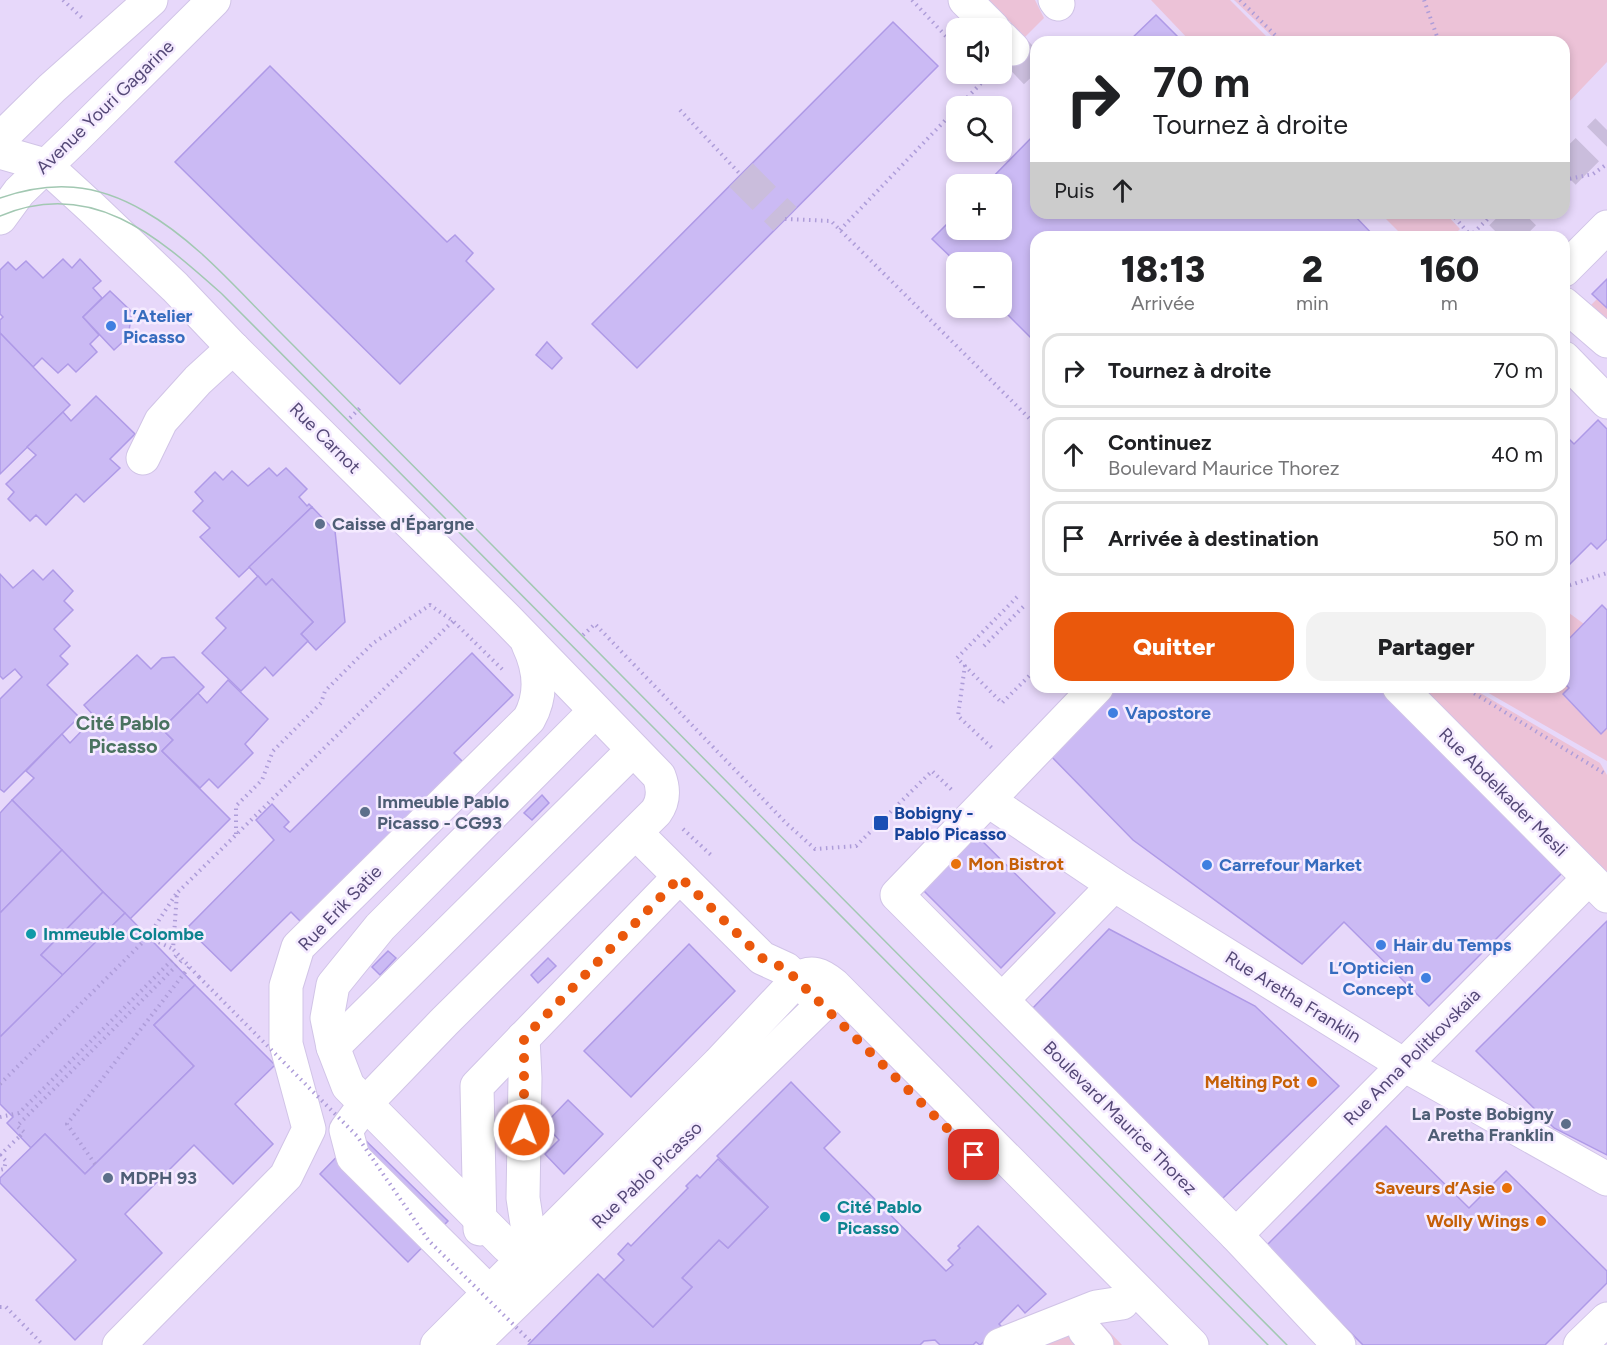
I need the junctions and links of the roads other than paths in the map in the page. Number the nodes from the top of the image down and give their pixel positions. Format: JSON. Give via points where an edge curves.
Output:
{"nodes":[{"id":1,"x":151,"y":0,"type":"edge"},
{"id":2,"x":214,"y":0,"type":"edge"},
{"id":3,"x":964,"y":0,"type":"edge"},
{"id":4,"x":982,"y":18,"type":"edge"},
{"id":5,"x":0,"y":139,"type":"edge"},
{"id":6,"x":0,"y":152,"type":"edge"},
{"id":7,"x":45,"y":165,"type":"junction"},
{"id":8,"x":0,"y":218,"type":"edge"},
{"id":9,"x":1607,"y":227,"type":"edge"},
{"id":10,"x":1570,"y":264,"type":"edge"},
{"id":11,"x":1570,"y":309,"type":"edge"},
{"id":12,"x":1607,"y":341,"type":"edge"},
{"id":13,"x":233,"y":348,"type":"junction"},
{"id":14,"x":1570,"y":364,"type":"edge"},
{"id":15,"x":1607,"y":402,"type":"edge"},
{"id":16,"x":143,"y":458,"type":"dead end"},
{"id":17,"x":526,"y":639,"type":"junction"},
{"id":18,"x":1091,"y":693,"type":"edge"},
{"id":19,"x":1405,"y":693,"type":"edge"},
{"id":20,"x":595,"y":711,"type":"junction"},
{"id":21,"x":633,"y":750,"type":"junction"},
{"id":22,"x":989,"y":801,"type":"junction"},
{"id":23,"x":636,"y":833,"type":"junction"},
{"id":24,"x":680,"y":877,"type":"junction"},
{"id":25,"x":1114,"y":885,"type":"junction"},
{"id":26,"x":1598,"y":887,"type":"edge"},
{"id":27,"x":797,"y":980,"type":"junction"},
{"id":28,"x":1003,"y":999,"type":"junction"},
{"id":29,"x":823,"y":1004,"type":"junction"},
{"id":30,"x":524,"y":1038,"type":"junction"},
{"id":31,"x":333,"y":1047,"type":"junction"},
{"id":32,"x":1404,"y":1065,"type":"junction"},
{"id":33,"x":366,"y":1102,"type":"junction"},
{"id":34,"x":1607,"y":1179,"type":"edge"},
{"id":35,"x":479,"y":1217,"type":"junction"},
{"id":36,"x":1236,"y":1235,"type":"junction"},
{"id":37,"x":542,"y":1239,"type":"junction"},
{"id":38,"x":490,"y":1293,"type":"junction"},
{"id":39,"x":1122,"y":1303,"type":"junction"},
{"id":40,"x":1607,"y":1319,"type":"edge"},
{"id":41,"x":119,"y":1345,"type":"edge"},
{"id":42,"x":437,"y":1345,"type":"edge"},
{"id":43,"x":472,"y":1345,"type":"edge"},
{"id":44,"x":1000,"y":1345,"type":"edge"},
{"id":45,"x":1163,"y":1345,"type":"edge"},
{"id":46,"x":1192,"y":1345,"type":"edge"},
{"id":47,"x":1339,"y":1345,"type":"edge"},
{"id":48,"x":1580,"y":1345,"type":"edge"}],
"edges":[{"from":1,"to":5,"type":"street"},
{"from":2,"to":7,"type":"street","name":"Avenue Youri Gagarine"},
{"from":3,"to":4,"type":"street"},
{"from":6,"to":7,"type":"street","name":"Rue Carnot"},
{"from":7,"to":8,"type":"street","name":"Avenue Youri Gagarine"},
{"from":7,"to":13,"type":"street","name":"Rue Carnot","via":[[176,287]]},
{"from":9,"to":10,"type":"street"},
{"from":11,"to":12,"type":"street"},
{"from":13,"to":16,"type":"street","via":[[161,421]]},
{"from":13,"to":17,"type":"street","name":"Rue Carnot"},
{"from":14,"to":15,"type":"street"},
{"from":17,"to":20,"type":"street","name":"Rue Carnot"},
{"from":17,"to":41,"type":"street","name":"Rue Erik Satie","via":[[540,677],[529,719],[298,947],[286,986],[286,1044],[309,1130],[286,1176]]},
{"from":18,"to":22,"type":"street"},
{"from":19,"to":26,"type":"street","name":"Rue Abdelkader Mesli"},
{"from":20,"to":21,"type":"street","name":"Rue Carnot"},
{"from":20,"to":31,"type":"street","via":[[380,927],[333,985],[327,1018]]},
{"from":21,"to":23,"type":"street","name":"Rue Carnot","via":[[659,776],[663,794],[658,809]]},
{"from":21,"to":31,"type":"street"},
{"from":22,"to":25,"type":"street","name":"Rue Aretha Franklin"},
{"from":22,"to":28,"type":"street","name":"Boulevard Maurice Thorez","via":[[897,895]]},
{"from":23,"to":24,"type":"street"},
{"from":23,"to":33,"type":"street","name":"Rue Carnot"},
{"from":24,"to":27,"type":"street","via":[[762,958],[786,969]]},
{"from":24,"to":30,"type":"street"},
{"from":25,"to":28,"type":"street"},
{"from":25,"to":32,"type":"street","name":"Rue Aretha Franklin"},
{"from":26,"to":32,"type":"street","name":"Rue Anna Politkovskaia"},
{"from":27,"to":29,"type":"street"},
{"from":27,"to":37,"type":"street"},
{"from":27,"to":46,"type":"street","via":[[816,974],[834,985]]},
{"from":28,"to":36,"type":"street","name":"Boulevard Maurice Thorez"},
{"from":29,"to":39,"type":"street"},
{"from":29,"to":43,"type":"street","name":"Rue Pablo Picasso"},
{"from":30,"to":35,"type":"street","via":[[477,1086]]},
{"from":30,"to":37,"type":"street","via":[[523,1198],[527,1224]]},
{"from":31,"to":33,"type":"street","via":[[348,1086]]},
{"from":32,"to":34,"type":"street","name":"Rue Aretha Franklin"},
{"from":32,"to":36,"type":"street","name":"Rue Anna Politkovskaia"},
{"from":33,"to":35,"type":"street"},
{"from":33,"to":38,"type":"street","name":"Rue Carnot","via":[[346,1131],[353,1157]]},
{"from":35,"to":37,"type":"street","via":[[507,1246]]},
{"from":35,"to":38,"type":"street"},
{"from":36,"to":47,"type":"street","name":"Boulevard Maurice Thorez"},
{"from":37,"to":38,"type":"street"},
{"from":38,"to":42,"type":"street"},
{"from":39,"to":44,"type":"street","via":[[1096,1306]]},
{"from":39,"to":45,"type":"street"},
{"from":40,"to":48,"type":"street"}]}
